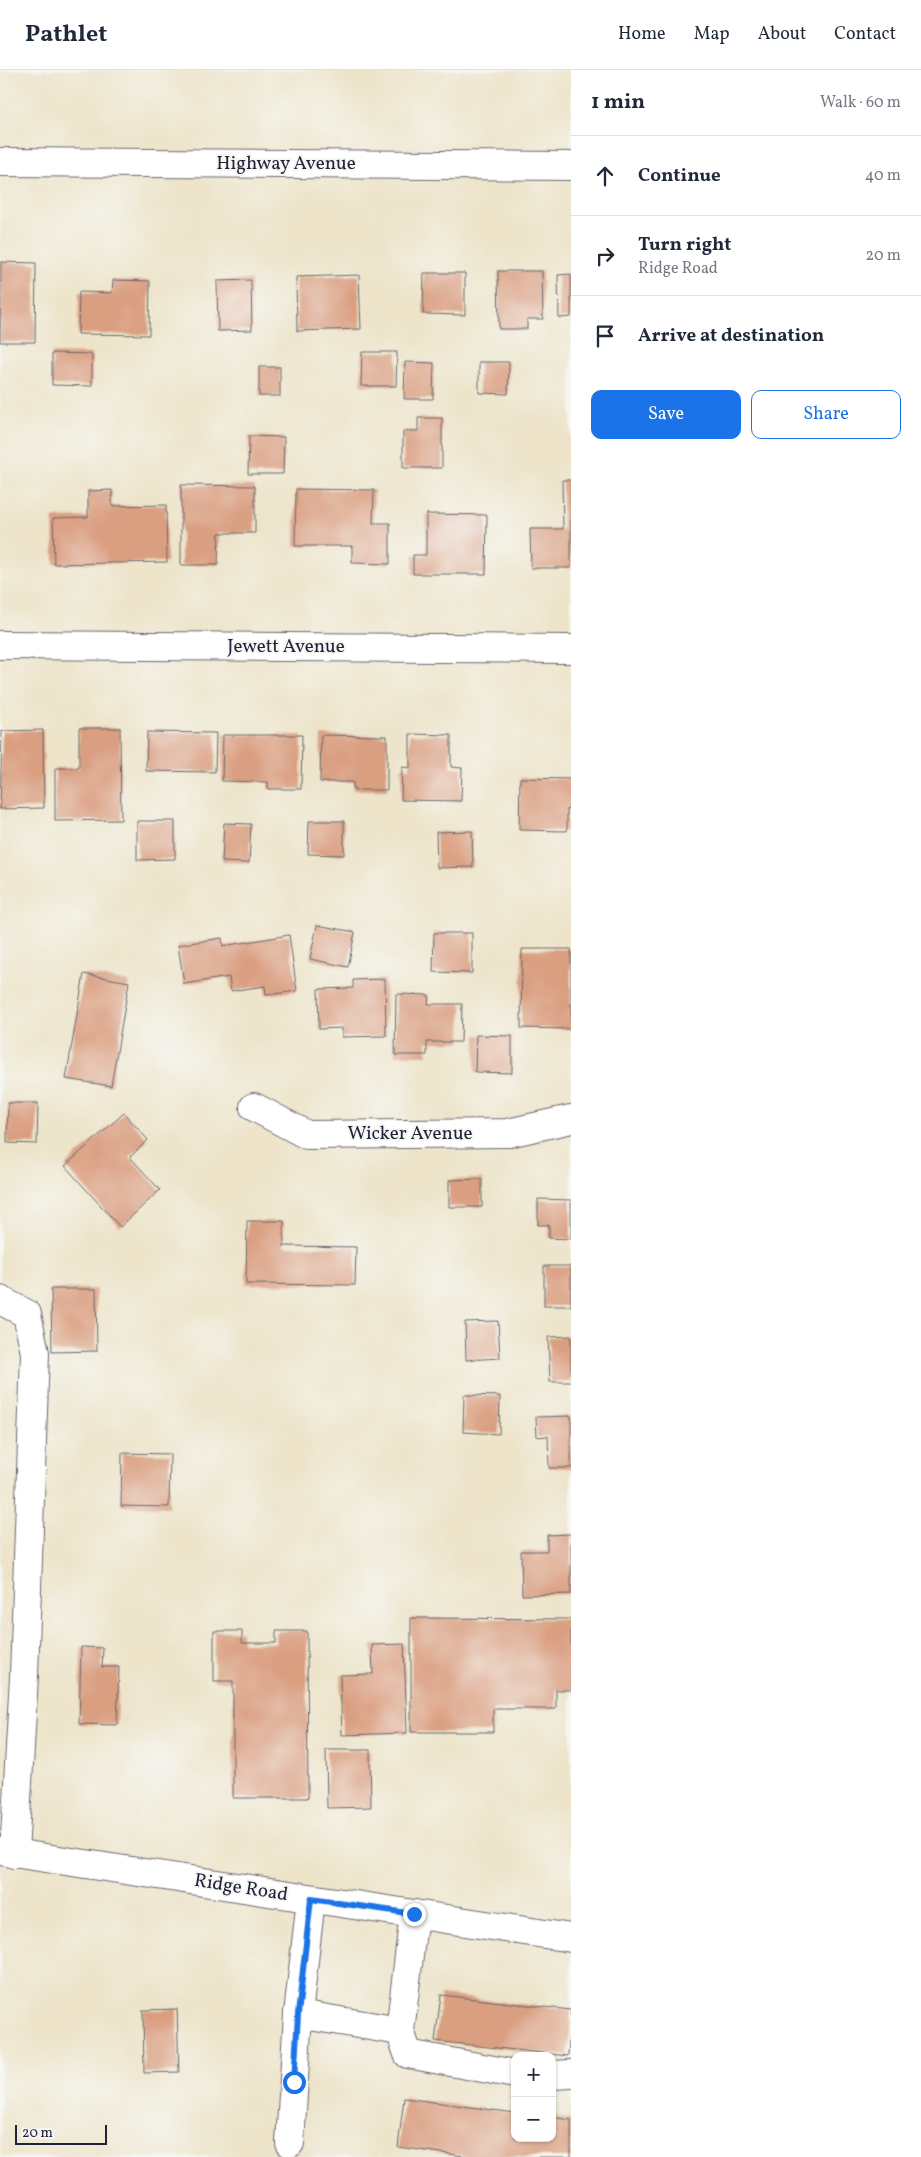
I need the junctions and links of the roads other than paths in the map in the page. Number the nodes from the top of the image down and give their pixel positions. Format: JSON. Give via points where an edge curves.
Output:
{"nodes":[{"id":1,"x":0,"y":162,"type":"edge"},
{"id":2,"x":571,"y":166,"type":"edge"},
{"id":3,"x":0,"y":645,"type":"edge"},
{"id":4,"x":571,"y":649,"type":"edge"},
{"id":5,"x":254,"y":1107,"type":"dead end"},
{"id":6,"x":571,"y":1120,"type":"edge"},
{"id":7,"x":0,"y":1300,"type":"edge"},
{"id":8,"x":11,"y":1728,"type":"edge"},
{"id":9,"x":7,"y":1852,"type":"edge"},
{"id":10,"x":311,"y":1899,"type":"junction"},
{"id":11,"x":414,"y":1914,"type":"junction"},
{"id":12,"x":571,"y":1938,"type":"edge"},
{"id":13,"x":298,"y":2014,"type":"junction"},
{"id":14,"x":400,"y":2031,"type":"junction"},
{"id":15,"x":511,"y":2073,"type":"edge"},
{"id":16,"x":571,"y":2074,"type":"edge"},
{"id":17,"x":556,"y":2075,"type":"edge"},
{"id":18,"x":290,"y":2143,"type":"dead end"}],
"edges":[{"from":1,"to":2,"type":"street","name":"Highway Avenue"},
{"from":3,"to":4,"type":"street","name":"Jewett Avenue"},
{"from":5,"to":6,"type":"street","name":"Wicker Avenue","via":[[307,1135],[508,1133]]},
{"from":7,"to":8,"type":"street","via":[[27,1314],[35,1353]]},
{"from":8,"to":9,"type":"street"},
{"from":9,"to":10,"type":"street","name":"Ridge Road"},
{"from":10,"to":11,"type":"street","name":"Ridge Road"},
{"from":10,"to":13,"type":"street"},
{"from":11,"to":12,"type":"street","name":"Ridge Road"},
{"from":11,"to":14,"type":"street"},
{"from":13,"to":14,"type":"street"},
{"from":13,"to":18,"type":"street"},
{"from":14,"to":15,"type":"street","via":[[408,2054]]},
{"from":16,"to":17,"type":"street"}]}
